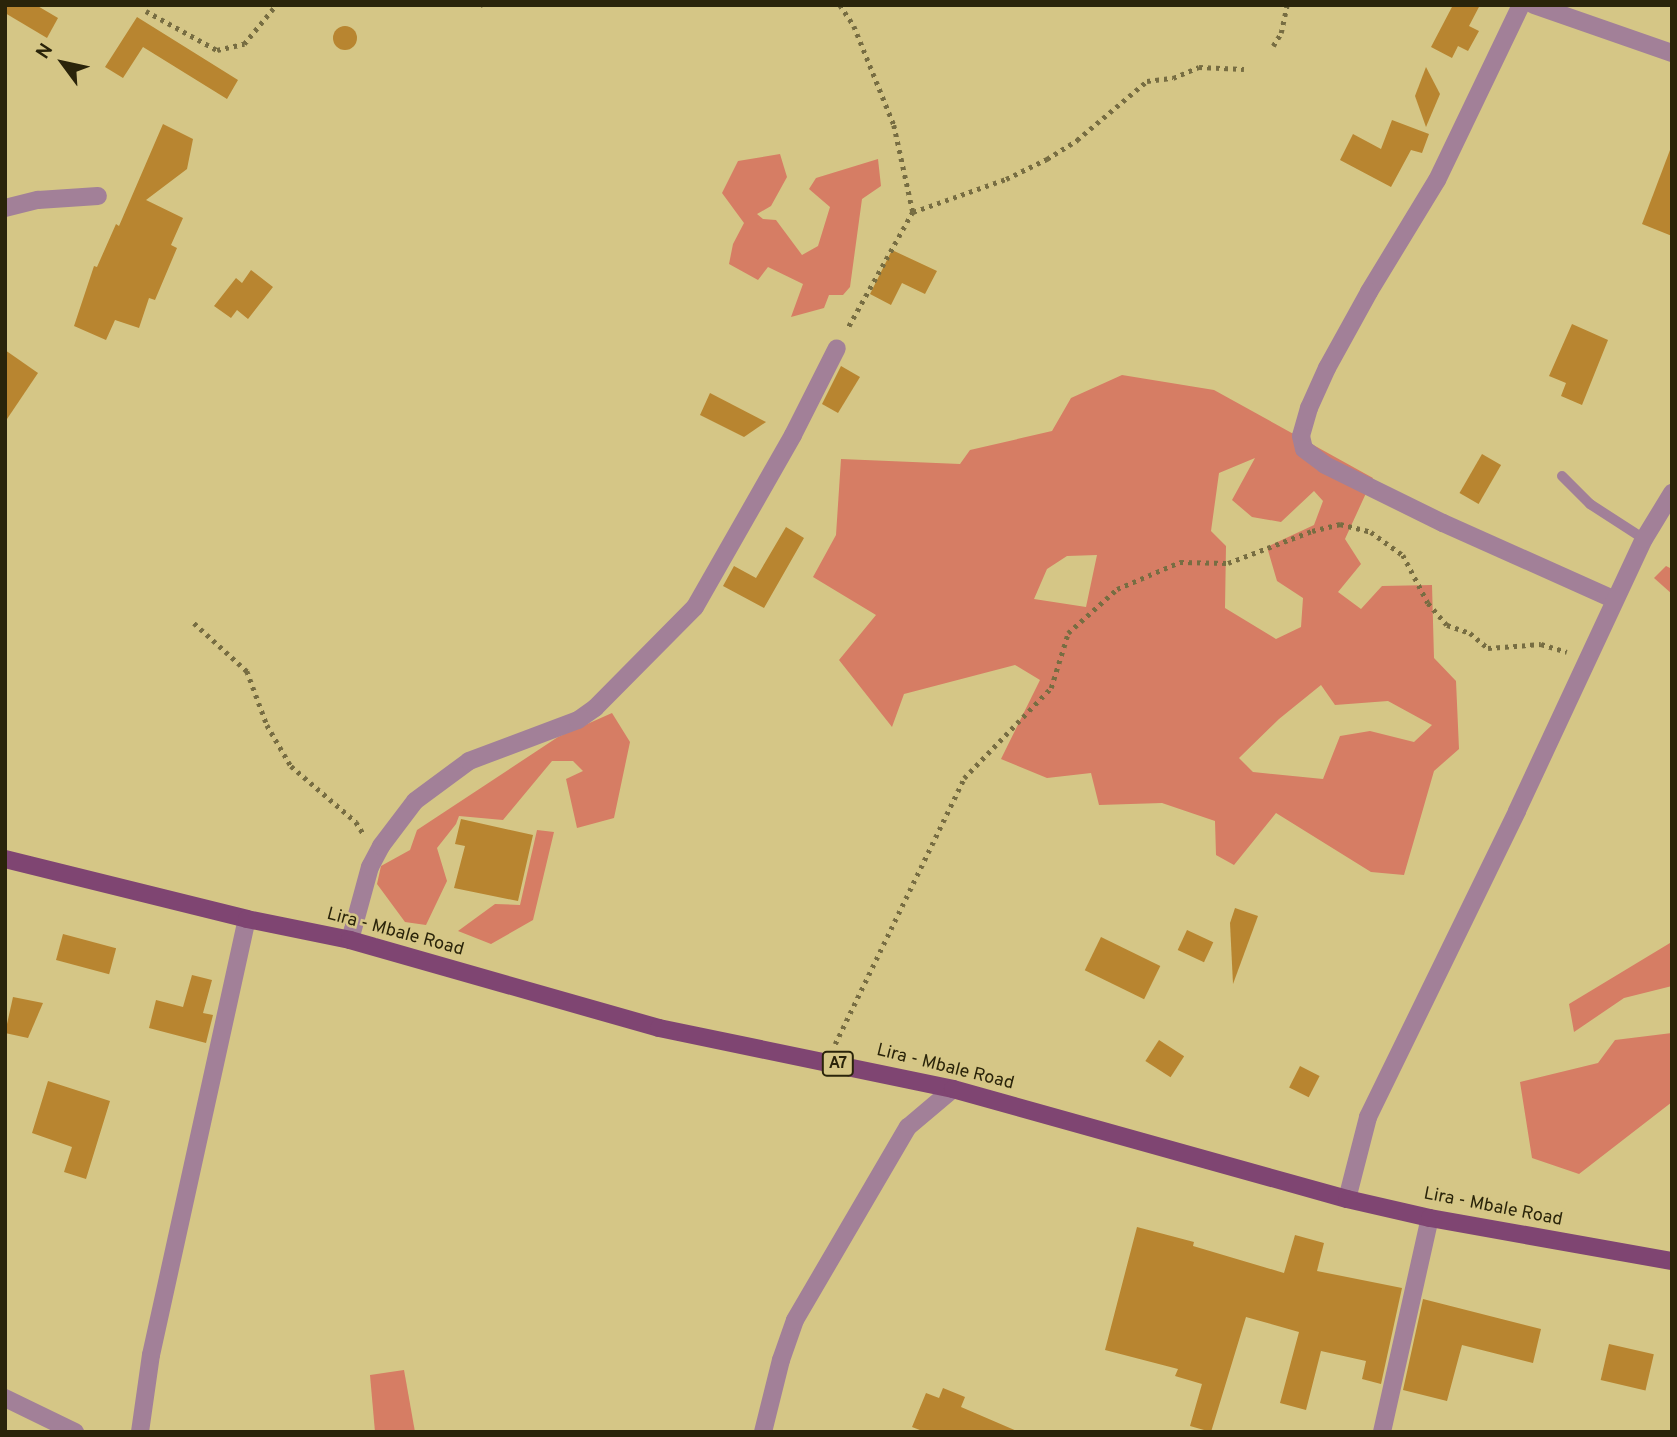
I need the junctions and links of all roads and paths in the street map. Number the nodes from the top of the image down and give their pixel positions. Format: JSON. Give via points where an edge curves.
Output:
{"nodes":[{"id":1,"x":276,"y":5,"type":"edge"},
{"id":2,"x":840,"y":5,"type":"edge"},
{"id":3,"x":1287,"y":5,"type":"edge"},
{"id":4,"x":1521,"y":5,"type":"edge"},
{"id":5,"x":1534,"y":5,"type":"edge"},
{"id":6,"x":146,"y":11,"type":"dead end"},
{"id":7,"x":1273,"y":46,"type":"dead end"},
{"id":8,"x":1672,"y":53,"type":"edge"},
{"id":9,"x":1244,"y":69,"type":"dead end"},
{"id":10,"x":98,"y":196,"type":"dead end"},
{"id":11,"x":5,"y":208,"type":"edge"},
{"id":12,"x":913,"y":212,"type":"junction"},
{"id":13,"x":837,"y":348,"type":"joint"},
{"id":14,"x":1562,"y":476,"type":"dead end"},
{"id":15,"x":1672,"y":493,"type":"edge"},
{"id":16,"x":1644,"y":539,"type":"junction"},
{"id":17,"x":1615,"y":600,"type":"junction"},
{"id":18,"x":194,"y":623,"type":"dead end"},
{"id":19,"x":1588,"y":658,"type":"junction"},
{"id":20,"x":5,"y":859,"type":"edge"},
{"id":21,"x":370,"y":867,"type":"junction"},
{"id":22,"x":247,"y":919,"type":"junction"},
{"id":23,"x":350,"y":940,"type":"junction"},
{"id":24,"x":827,"y":1062,"type":"junction"},
{"id":25,"x":953,"y":1089,"type":"junction"},
{"id":26,"x":1347,"y":1199,"type":"junction"},
{"id":27,"x":1430,"y":1218,"type":"junction"},
{"id":28,"x":1672,"y":1262,"type":"edge"},
{"id":29,"x":5,"y":1398,"type":"edge"},
{"id":30,"x":75,"y":1432,"type":"edge"},
{"id":31,"x":140,"y":1432,"type":"edge"},
{"id":32,"x":762,"y":1432,"type":"edge"},
{"id":33,"x":1382,"y":1432,"type":"edge"}],
"edges":[{"from":1,"to":6,"type":"path","via":[[244,44],[217,50]]},
{"from":2,"to":12,"type":"path","via":[[854,26],[894,125]]},
{"from":3,"to":7,"type":"path"},
{"from":4,"to":17,"type":"street","via":[[1437,180],[1327,368],[1301,428],[1302,442],[1304,449],[1325,465]]},
{"from":5,"to":8,"type":"street"},
{"from":9,"to":12,"type":"path","via":[[1199,67],[1172,78],[1147,81],[1047,159],[1006,179]]},
{"from":10,"to":11,"type":"street","via":[[38,200]]},
{"from":12,"to":13,"type":"path"},
{"from":13,"to":21,"type":"street","via":[[695,607],[578,720],[492,751],[444,777],[415,801]]},
{"from":14,"to":16,"type":"lane","via":[[1590,504]]},
{"from":15,"to":16,"type":"street"},
{"from":16,"to":17,"type":"street"},
{"from":17,"to":19,"type":"street"},
{"from":18,"to":21,"type":"path","via":[[247,671],[267,725],[291,766],[356,822],[370,845]]},
{"from":19,"to":24,"type":"path","via":[[1541,644],[1488,648],[1470,632],[1447,625],[1428,603],[1402,555],[1371,532],[1340,524],[1228,563],[1180,562],[1117,589],[1068,634],[1051,688],[964,778]]},
{"from":19,"to":26,"type":"street","via":[[1368,1117]]},
{"from":20,"to":22,"type":"main road","name":"Lira - Mbale Road","number":"A7"},
{"from":21,"to":23,"type":"street"},
{"from":22,"to":23,"type":"main road","name":"Lira - Mbale Road","number":"A7"},
{"from":22,"to":31,"type":"street","via":[[151,1355]]},
{"from":23,"to":24,"type":"main road","name":"Lira - Mbale Road","number":"A7","via":[[659,1028]]},
{"from":24,"to":25,"type":"main road","name":"Lira - Mbale Road","number":"A7"},
{"from":25,"to":26,"type":"main road","name":"Lira - Mbale Road","number":"A7"},
{"from":25,"to":32,"type":"street","via":[[908,1127],[795,1320]]},
{"from":26,"to":27,"type":"main road","name":"Lira - Mbale Road","number":"A7"},
{"from":27,"to":28,"type":"main road","name":"Lira - Mbale Road","number":"A7"},
{"from":27,"to":33,"type":"street"},
{"from":29,"to":30,"type":"street"}]}
